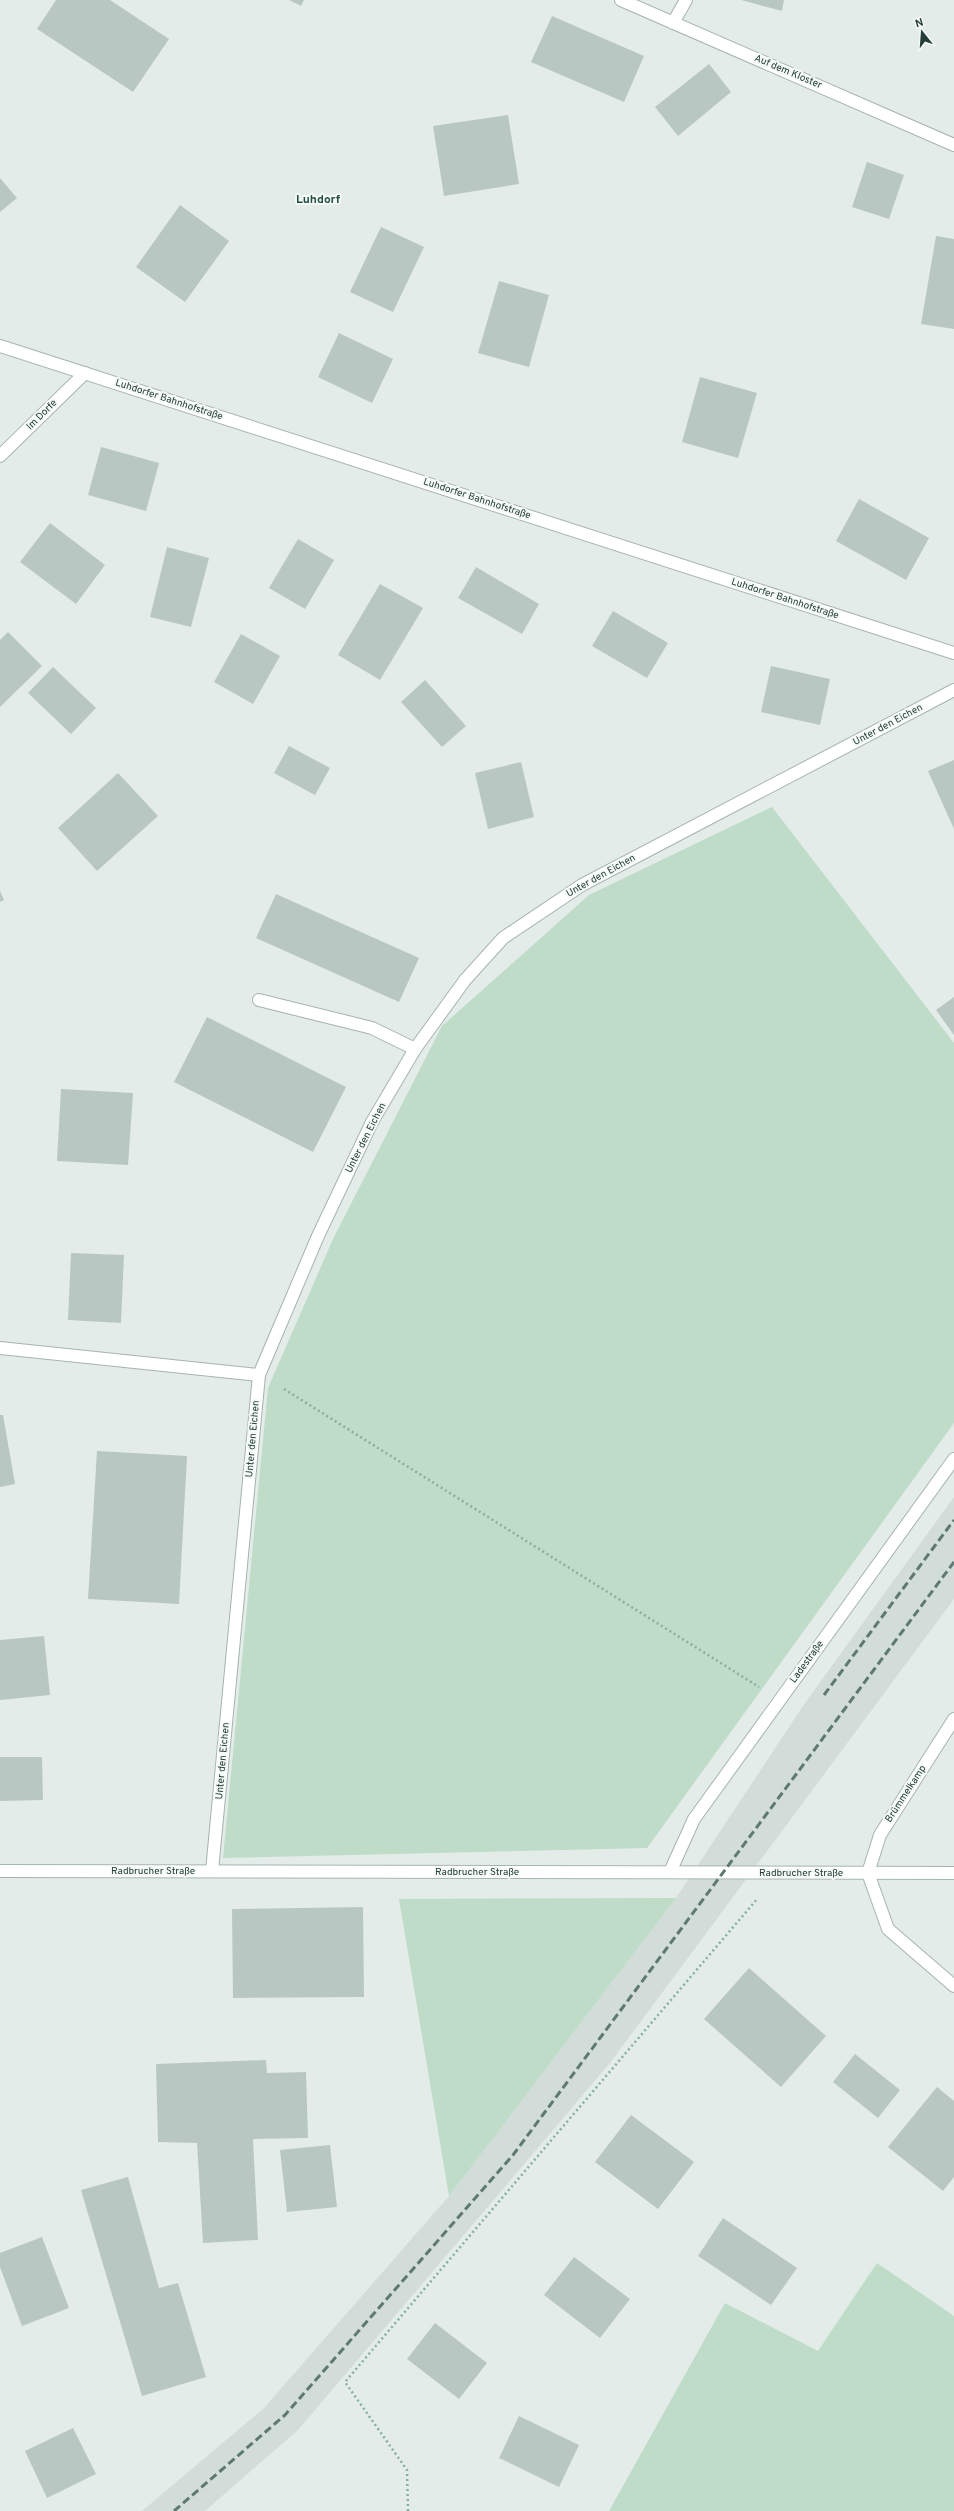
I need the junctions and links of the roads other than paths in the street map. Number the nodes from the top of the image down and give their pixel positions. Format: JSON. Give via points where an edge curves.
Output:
{"nodes":[{"id":1,"x":621,"y":0,"type":"edge"},
{"id":2,"x":686,"y":0,"type":"edge"},
{"id":3,"x":673,"y":23,"type":"junction"},
{"id":4,"x":954,"y":145,"type":"edge"},
{"id":5,"x":0,"y":346,"type":"edge"},
{"id":6,"x":85,"y":373,"type":"junction"},
{"id":7,"x":0,"y":456,"type":"edge"},
{"id":8,"x":954,"y":653,"type":"edge"},
{"id":9,"x":954,"y":690,"type":"edge"},
{"id":10,"x":259,"y":1000,"type":"dead end"},
{"id":11,"x":415,"y":1049,"type":"junction"},
{"id":12,"x":0,"y":1348,"type":"edge"},
{"id":13,"x":259,"y":1375,"type":"junction"},
{"id":14,"x":954,"y":1458,"type":"edge"},
{"id":15,"x":954,"y":1719,"type":"edge"},
{"id":16,"x":0,"y":1871,"type":"edge"},
{"id":17,"x":212,"y":1872,"type":"junction"},
{"id":18,"x":670,"y":1872,"type":"junction"},
{"id":19,"x":868,"y":1873,"type":"junction"},
{"id":20,"x":954,"y":1873,"type":"edge"},
{"id":21,"x":954,"y":1986,"type":"edge"}],
"edges":[{"from":1,"to":3,"type":"street","name":"Auf dem Kloster"},
{"from":2,"to":3,"type":"street"},
{"from":3,"to":4,"type":"street","name":"Auf dem Kloster"},
{"from":5,"to":6,"type":"street","name":"Luhdorfer Bahnhofstraße"},
{"from":6,"to":7,"type":"street","name":"Im Dorfe"},
{"from":6,"to":8,"type":"street","name":"Luhdorfer Bahnhofstraße"},
{"from":9,"to":11,"type":"street","name":"Unter den Eichen","via":[[582,884],[503,938],[465,980]]},
{"from":10,"to":11,"type":"street","via":[[372,1028]]},
{"from":11,"to":13,"type":"street","name":"Unter den Eichen","via":[[372,1122],[318,1236]]},
{"from":12,"to":13,"type":"street"},
{"from":13,"to":17,"type":"street","name":"Unter den Eichen"},
{"from":14,"to":18,"type":"street","name":"Ladestraße","via":[[694,1819]]},
{"from":15,"to":19,"type":"street","name":"Brümmelkamp","via":[[880,1835]]},
{"from":16,"to":17,"type":"street","name":"Radbrucher Straße"},
{"from":17,"to":18,"type":"street","name":"Radbrucher Straße"},
{"from":18,"to":19,"type":"street","name":"Radbrucher Straße"},
{"from":19,"to":20,"type":"street","name":"Radbrucher Straße"},
{"from":19,"to":21,"type":"street","via":[[888,1929]]}]}
